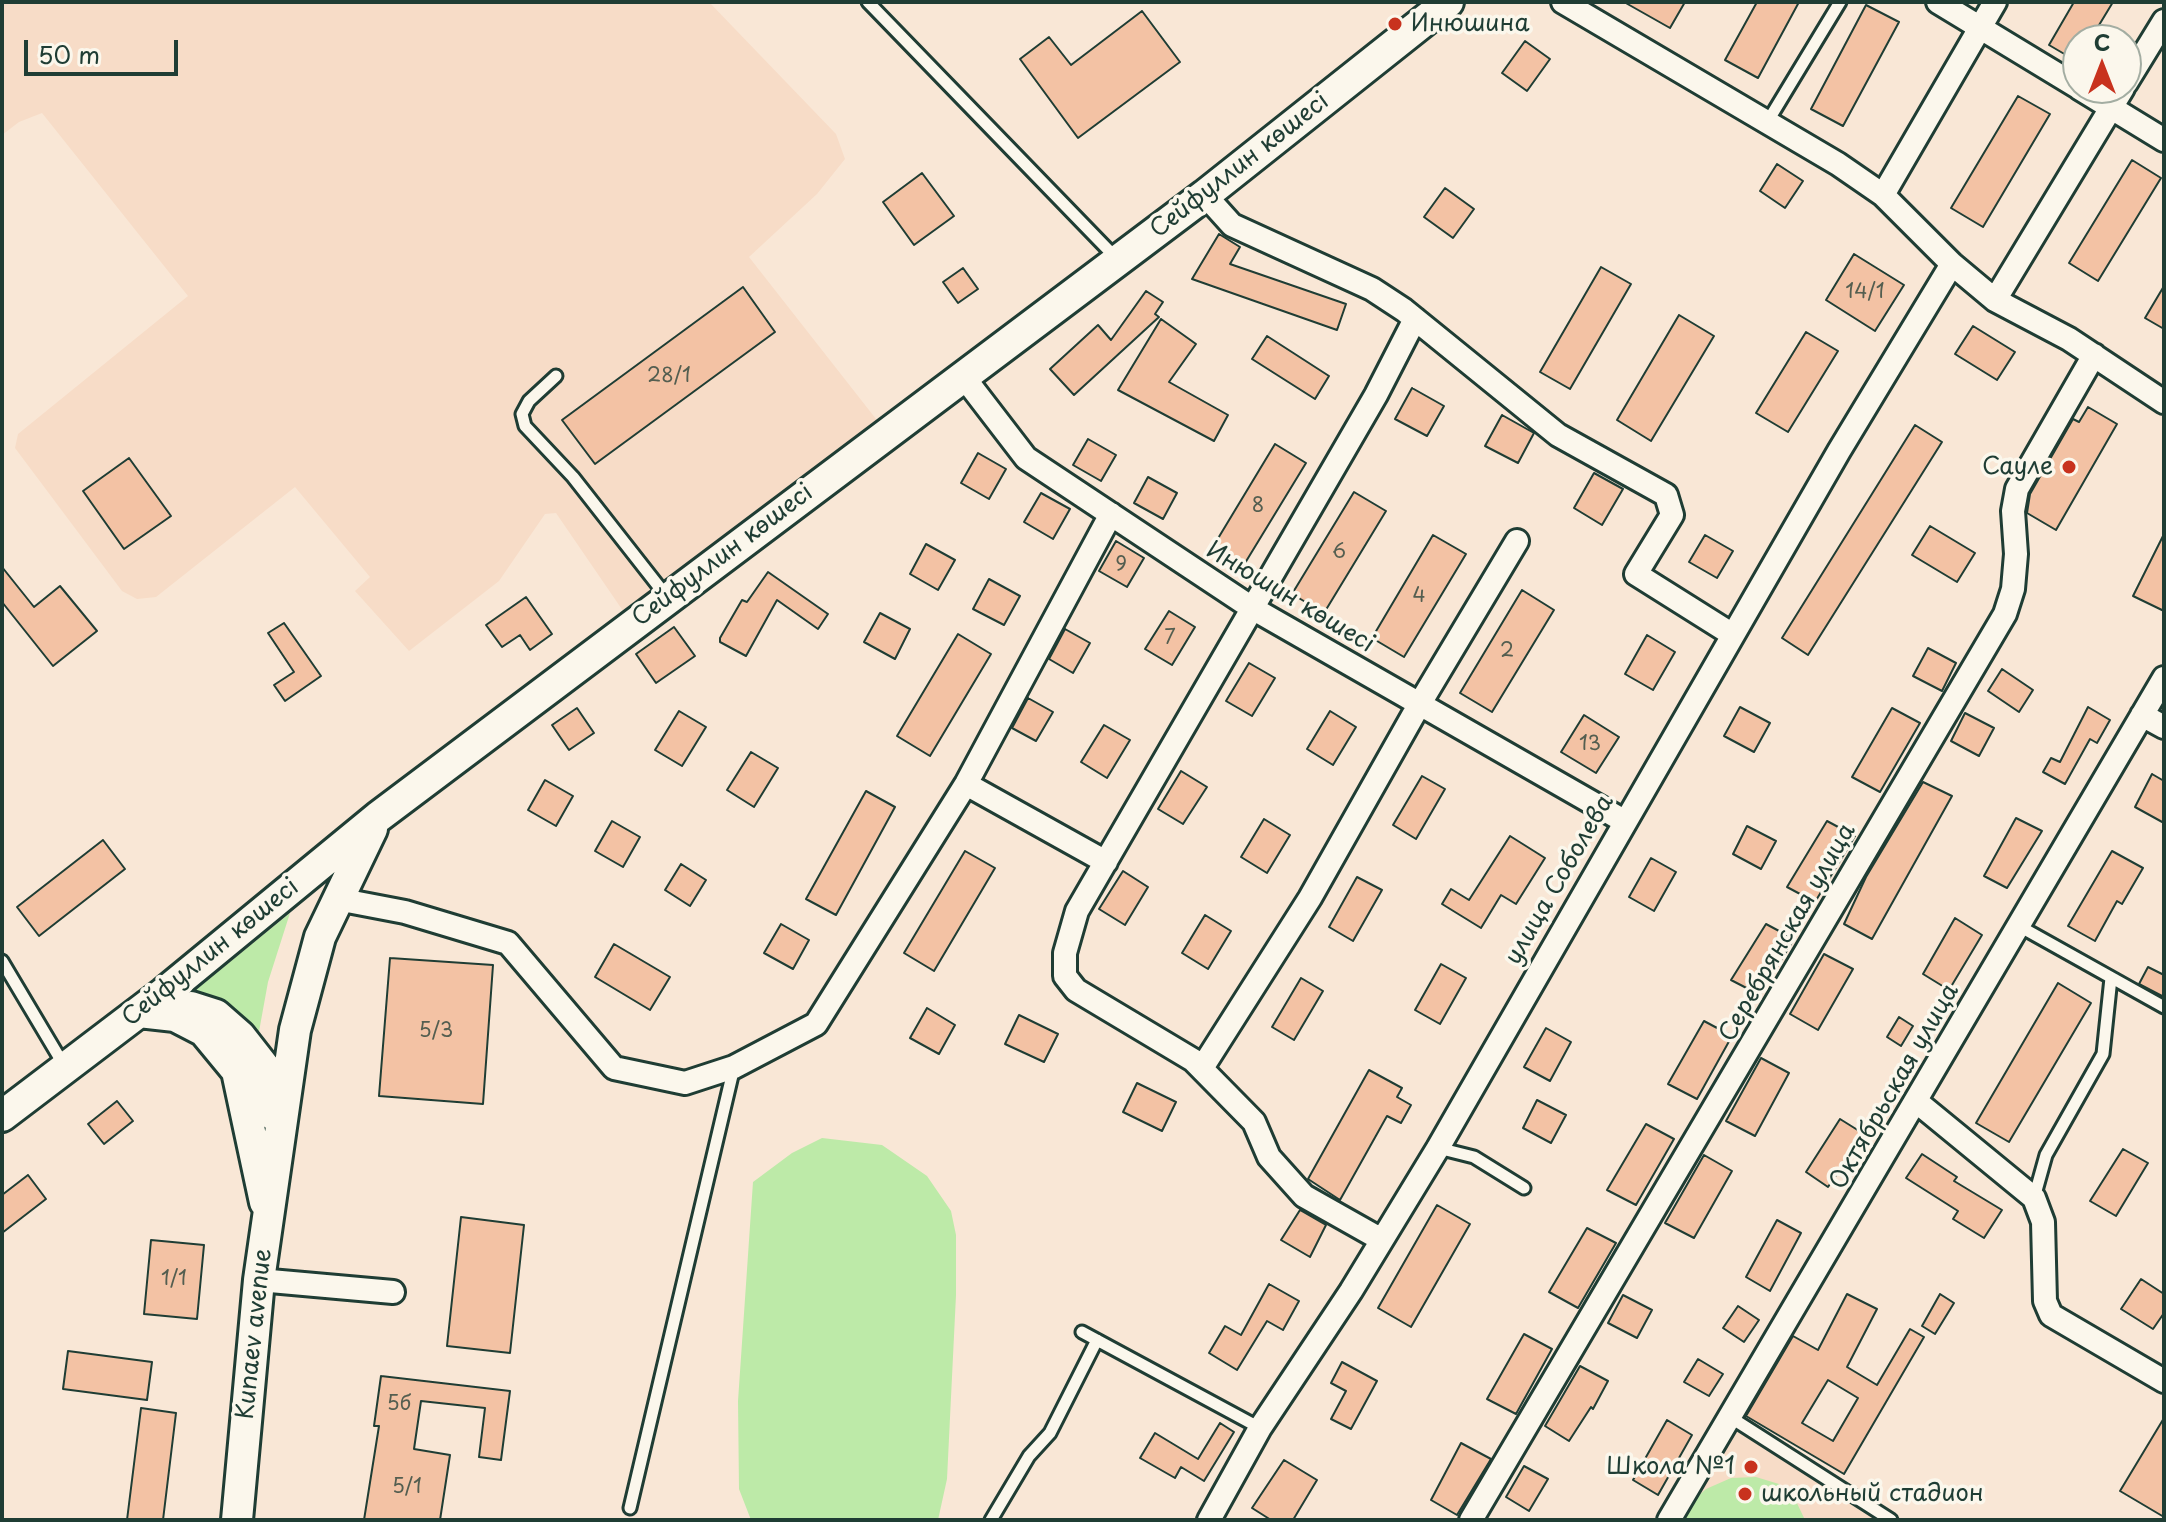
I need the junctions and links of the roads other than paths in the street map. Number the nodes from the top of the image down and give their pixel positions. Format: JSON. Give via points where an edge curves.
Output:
{"nodes":[{"id":1,"x":868,"y":2,"type":"edge"},
{"id":2,"x":1448,"y":2,"type":"edge"},
{"id":3,"x":1563,"y":2,"type":"edge"},
{"id":4,"x":1840,"y":2,"type":"edge"},
{"id":5,"x":1938,"y":2,"type":"edge"},
{"id":6,"x":1995,"y":2,"type":"edge"},
{"id":7,"x":2164,"y":21,"type":"edge"},
{"id":8,"x":1981,"y":27,"type":"junction"},
{"id":9,"x":2142,"y":57,"type":"edge"},
{"id":10,"x":2062,"y":77,"type":"edge"},
{"id":11,"x":2105,"y":104,"type":"edge"},
{"id":12,"x":2113,"y":104,"type":"edge"},
{"id":13,"x":2111,"y":108,"type":"junction"},
{"id":14,"x":1768,"y":121,"type":"junction"},
{"id":15,"x":2164,"y":140,"type":"edge"},
{"id":16,"x":1205,"y":195,"type":"junction"},
{"id":17,"x":1883,"y":195,"type":"junction"},
{"id":18,"x":1118,"y":260,"type":"junction"},
{"id":19,"x":1952,"y":264,"type":"junction"},
{"id":20,"x":1995,"y":300,"type":"junction"},
{"id":21,"x":1415,"y":319,"type":"junction"},
{"id":22,"x":2094,"y":355,"type":"junction"},
{"id":23,"x":556,"y":376,"type":"dead end"},
{"id":24,"x":963,"y":376,"type":"junction"},
{"id":25,"x":2164,"y":402,"type":"edge"},
{"id":26,"x":1111,"y":514,"type":"junction"},
{"id":27,"x":1517,"y":541,"type":"dead end"},
{"id":28,"x":667,"y":598,"type":"junction"},
{"id":29,"x":1252,"y":608,"type":"junction"},
{"id":30,"x":1733,"y":635,"type":"junction"},
{"id":31,"x":2164,"y":678,"type":"edge"},
{"id":32,"x":1419,"y":705,"type":"junction"},
{"id":33,"x":2142,"y":715,"type":"junction"},
{"id":34,"x":2164,"y":727,"type":"edge"},
{"id":35,"x":966,"y":784,"type":"junction"},
{"id":36,"x":378,"y":817,"type":"junction"},
{"id":37,"x":1624,"y":821,"type":"junction"},
{"id":38,"x":1106,"y":862,"type":"junction"},
{"id":39,"x":337,"y":899,"type":"junction"},
{"id":40,"x":2019,"y":926,"type":"junction"},
{"id":41,"x":2,"y":961,"type":"edge"},
{"id":42,"x":2111,"y":978,"type":"junction"},
{"id":43,"x":147,"y":1006,"type":"junction"},
{"id":44,"x":2164,"y":1007,"type":"edge"},
{"id":45,"x":734,"y":1067,"type":"junction"},
{"id":46,"x":66,"y":1068,"type":"junction"},
{"id":47,"x":1202,"y":1068,"type":"junction"},
{"id":48,"x":1917,"y":1102,"type":"junction"},
{"id":49,"x":2,"y":1116,"type":"edge"},
{"id":50,"x":1438,"y":1148,"type":"junction"},
{"id":51,"x":280,"y":1150,"type":"junction"},
{"id":52,"x":1524,"y":1188,"type":"dead end"},
{"id":53,"x":2034,"y":1198,"type":"junction"},
{"id":54,"x":268,"y":1217,"type":"junction"},
{"id":55,"x":1382,"y":1240,"type":"junction"},
{"id":56,"x":259,"y":1280,"type":"junction"},
{"id":57,"x":393,"y":1292,"type":"dead end"},
{"id":58,"x":1082,"y":1332,"type":"dead end"},
{"id":59,"x":1097,"y":1340,"type":"junction"},
{"id":60,"x":2160,"y":1370,"type":"edge"},
{"id":61,"x":1730,"y":1417,"type":"junction"},
{"id":62,"x":1260,"y":1428,"type":"junction"},
{"id":63,"x":630,"y":1508,"type":"dead end"},
{"id":64,"x":237,"y":1520,"type":"edge"},
{"id":65,"x":991,"y":1520,"type":"edge"},
{"id":66,"x":1209,"y":1520,"type":"edge"},
{"id":67,"x":1471,"y":1520,"type":"edge"},
{"id":68,"x":1669,"y":1520,"type":"edge"},
{"id":69,"x":1891,"y":1520,"type":"edge"}],
"edges":[{"from":1,"to":18,"type":"lane"},
{"from":2,"to":16,"type":"main road","name":"Сейфуллин көшесі"},
{"from":3,"to":14,"type":"street"},
{"from":4,"to":14,"type":"lane"},
{"from":5,"to":8,"type":"street"},
{"from":6,"to":8,"type":"street"},
{"from":7,"to":9,"type":"street"},
{"from":8,"to":10,"type":"street"},
{"from":8,"to":17,"type":"street"},
{"from":11,"to":13,"type":"street"},
{"from":12,"to":13,"type":"street"},
{"from":13,"to":15,"type":"street"},
{"from":13,"to":20,"type":"street"},
{"from":14,"to":17,"type":"street"},
{"from":16,"to":18,"type":"main road","name":"Сейфуллин көшесі"},
{"from":16,"to":21,"type":"street","via":[[1232,225],[1372,289]]},
{"from":17,"to":19,"type":"street"},
{"from":18,"to":24,"type":"main road","name":"Сейфуллин көшесі"},
{"from":19,"to":20,"type":"street"},
{"from":19,"to":30,"type":"street","name":"улица Соболева"},
{"from":20,"to":22,"type":"street"},
{"from":21,"to":29,"type":"street"},
{"from":21,"to":30,"type":"street","via":[[1558,435],[1666,495],[1672,515],[1636,574]]},
{"from":22,"to":25,"type":"street"},
{"from":22,"to":67,"type":"street","name":"Серебрянская улица","via":[[2017,489],[2013,589],[2005,614]]},
{"from":23,"to":28,"type":"lane","via":[[529,401],[522,414],[525,426],[573,477]]},
{"from":24,"to":26,"type":"street","name":"Инюшин көшесі","via":[[1026,458]]},
{"from":24,"to":28,"type":"main road","name":"Сейфуллин көшесі"},
{"from":26,"to":29,"type":"street","name":"Инюшин көшесі"},
{"from":26,"to":35,"type":"street"},
{"from":27,"to":32,"type":"street"},
{"from":28,"to":36,"type":"main road","name":"Сейфуллин көшесі"},
{"from":29,"to":32,"type":"street","name":"Инюшин көшесі"},
{"from":29,"to":38,"type":"street"},
{"from":30,"to":37,"type":"street","name":"улица Соболева"},
{"from":31,"to":33,"type":"street","name":"Октябрьская улица"},
{"from":32,"to":37,"type":"street","name":"Инюшин көшесі"},
{"from":32,"to":47,"type":"street","via":[[1310,898]]},
{"from":33,"to":34,"type":"street"},
{"from":33,"to":40,"type":"street","name":"Октябрьская улица"},
{"from":35,"to":38,"type":"street"},
{"from":35,"to":45,"type":"street","via":[[816,1024]]},
{"from":36,"to":39,"type":"main road","name":"Kunaev avenue"},
{"from":36,"to":43,"type":"main road","name":"Сейфуллин көшесі"},
{"from":37,"to":50,"type":"street","name":"улица Соболева"},
{"from":38,"to":47,"type":"street","via":[[1077,911],[1067,939],[1065,976],[1076,990]]},
{"from":39,"to":45,"type":"street","via":[[405,912],[508,943],[614,1068],[685,1083]]},
{"from":39,"to":51,"type":"main road","name":"Kunaev avenue","via":[[307,978]]},
{"from":40,"to":42,"type":"lane"},
{"from":40,"to":48,"type":"street","name":"Октябрьская улица"},
{"from":41,"to":46,"type":"lane"},
{"from":42,"to":44,"type":"lane"},
{"from":42,"to":53,"type":"lane","via":[[2103,1054],[2046,1155]]},
{"from":43,"to":46,"type":"main road","name":"Сейфуллин көшесі"},
{"from":43,"to":51,"type":"main road","via":[[216,1015],[240,1036],[265,1068]]},
{"from":43,"to":54,"type":"main road","via":[[204,1031],[237,1071]]},
{"from":45,"to":63,"type":"lane"},
{"from":46,"to":49,"type":"main road","name":"Сейфуллин көшесі"},
{"from":47,"to":55,"type":"street","via":[[1254,1122],[1269,1157],[1304,1196]]},
{"from":48,"to":53,"type":"street"},
{"from":48,"to":61,"type":"street","name":"Октябрьская улица"},
{"from":50,"to":52,"type":"lane","via":[[1474,1157]]},
{"from":50,"to":55,"type":"street","name":"улица Соболева"},
{"from":51,"to":54,"type":"main road","name":"Kunaev avenue"},
{"from":53,"to":60,"type":"street","via":[[2043,1222],[2045,1301],[2051,1315]]},
{"from":54,"to":56,"type":"main road","name":"Kunaev avenue"},
{"from":55,"to":62,"type":"street","name":"улица Соболева"},
{"from":56,"to":57,"type":"street"},
{"from":56,"to":64,"type":"main road","name":"Kunaev avenue"},
{"from":58,"to":59,"type":"lane"},
{"from":59,"to":62,"type":"lane"},
{"from":59,"to":65,"type":"lane","via":[[1050,1433],[1029,1456]]},
{"from":61,"to":68,"type":"street","name":"Октябрьская улица"},
{"from":61,"to":69,"type":"lane"},
{"from":62,"to":66,"type":"street","name":"улица Соболева"}]}
